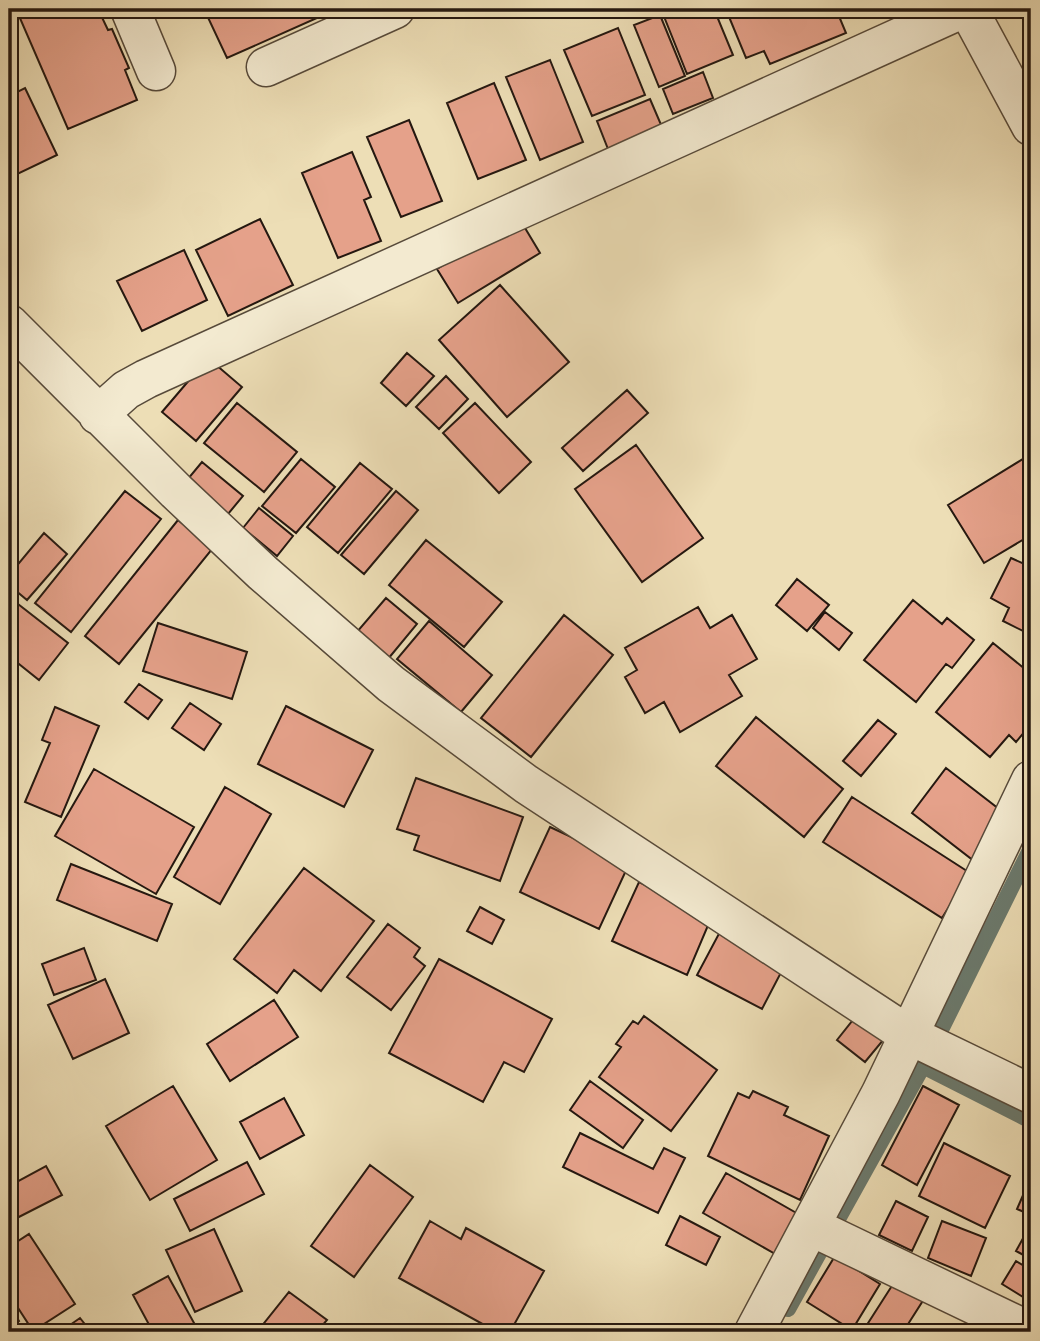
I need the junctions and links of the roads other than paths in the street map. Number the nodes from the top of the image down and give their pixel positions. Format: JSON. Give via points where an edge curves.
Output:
{"nodes":[{"id":1,"x":130,"y":9,"type":"edge"},
{"id":2,"x":395,"y":9,"type":"edge"},
{"id":3,"x":962,"y":9,"type":"edge"},
{"id":4,"x":968,"y":9,"type":"edge"},
{"id":5,"x":267,"y":67,"type":"dead end"},
{"id":6,"x":156,"y":71,"type":"dead end"},
{"id":7,"x":1031,"y":126,"type":"edge"},
{"id":8,"x":9,"y":324,"type":"edge"},
{"id":9,"x":98,"y":415,"type":"junction"},
{"id":10,"x":1031,"y":780,"type":"edge"},
{"id":11,"x":926,"y":1043,"type":"junction"},
{"id":12,"x":1031,"y":1094,"type":"edge"},
{"id":13,"x":825,"y":1233,"type":"junction"},
{"id":14,"x":754,"y":1332,"type":"edge"},
{"id":15,"x":1031,"y":1332,"type":"edge"}],
"edges":[{"from":1,"to":6,"type":"street"},
{"from":2,"to":5,"type":"street"},
{"from":3,"to":9,"type":"street","via":[[146,379]]},
{"from":4,"to":7,"type":"street"},
{"from":8,"to":9,"type":"street"},
{"from":9,"to":11,"type":"street","via":[[264,573],[391,684],[526,784]]},
{"from":10,"to":11,"type":"street"},
{"from":11,"to":12,"type":"street"},
{"from":11,"to":13,"type":"street"},
{"from":13,"to":14,"type":"street"},
{"from":13,"to":15,"type":"street"}]}
